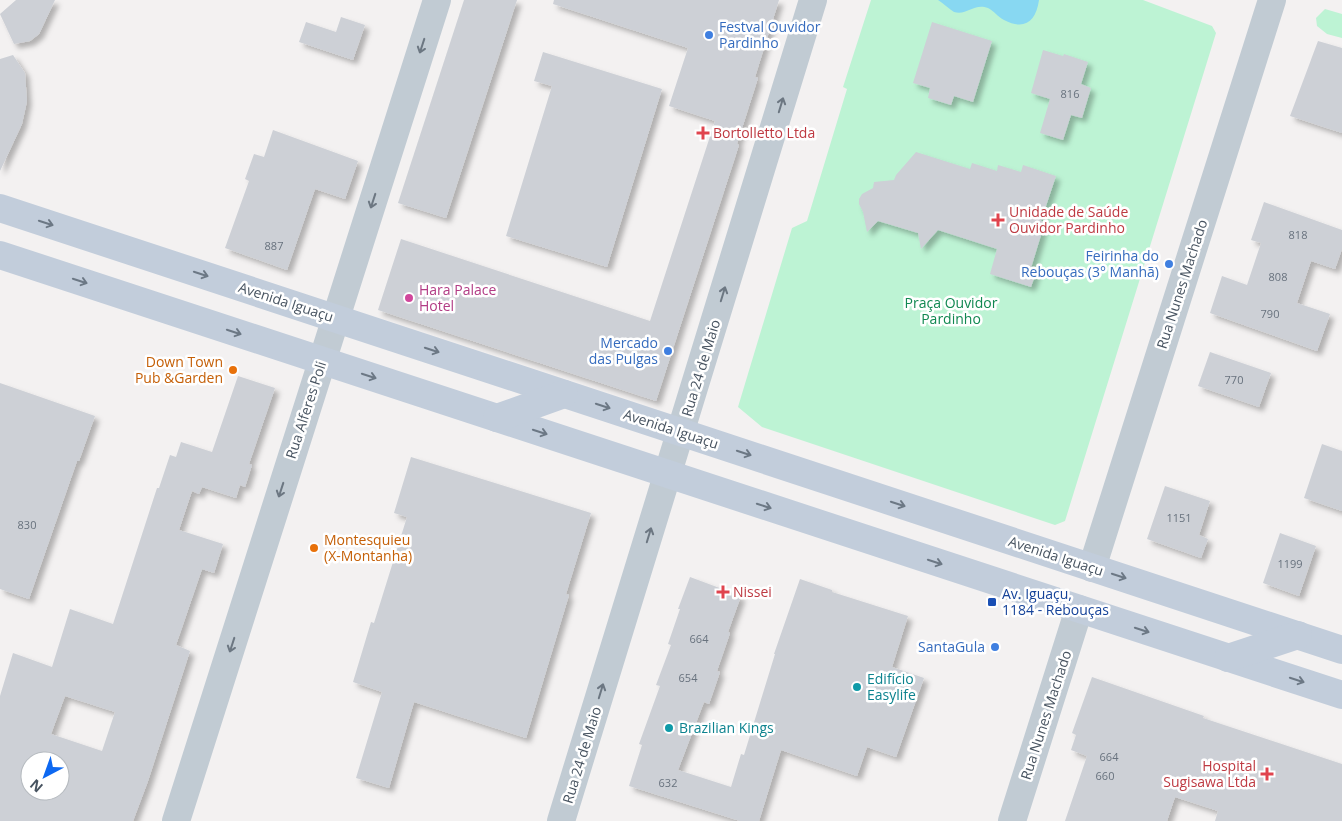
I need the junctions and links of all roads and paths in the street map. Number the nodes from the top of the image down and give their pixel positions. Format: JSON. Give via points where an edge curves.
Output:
{"nodes":[{"id":1,"x":437,"y":0,"type":"edge"},
{"id":2,"x":813,"y":0,"type":"edge"},
{"id":3,"x":1272,"y":0,"type":"edge"},
{"id":4,"x":0,"y":208,"type":"edge"},
{"id":5,"x":0,"y":255,"type":"edge"},
{"id":6,"x":336,"y":318,"type":"junction"},
{"id":7,"x":322,"y":361,"type":"junction"},
{"id":8,"x":564,"y":394,"type":"junction"},
{"id":9,"x":497,"y":418,"type":"junction"},
{"id":10,"x":681,"y":432,"type":"junction"},
{"id":11,"x":668,"y":474,"type":"junction"},
{"id":12,"x":1092,"y":568,"type":"junction"},
{"id":13,"x":1079,"y":609,"type":"junction"},
{"id":14,"x":1298,"y":635,"type":"junction"},
{"id":15,"x":1342,"y":650,"type":"edge"},
{"id":16,"x":1228,"y":658,"type":"junction"},
{"id":17,"x":1342,"y":695,"type":"edge"},
{"id":18,"x":176,"y":821,"type":"edge"},
{"id":19,"x":562,"y":821,"type":"edge"},
{"id":20,"x":1012,"y":821,"type":"edge"}],
"edges":[{"from":1,"to":6,"type":"street","name":"Rua Alferes Poli","one_way":true},
{"from":10,"to":2,"type":"street","name":"Rua 24 de Maio","one_way":true},
{"from":3,"to":12,"type":"street","name":"Rua Nunes Machado"},
{"from":4,"to":6,"type":"main road","name":"Avenida Iguaçu","one_way":true},
{"from":5,"to":7,"type":"main road","one_way":true},
{"from":6,"to":7,"type":"street","name":"Rua Alferes Poli"},
{"from":6,"to":8,"type":"main road","name":"Avenida Iguaçu","one_way":true},
{"from":7,"to":9,"type":"main road","one_way":true},
{"from":7,"to":18,"type":"street","name":"Rua Alferes Poli","one_way":true},
{"from":8,"to":9,"type":"main road"},
{"from":8,"to":10,"type":"main road","name":"Avenida Iguaçu","one_way":true},
{"from":9,"to":11,"type":"main road","one_way":true},
{"from":10,"to":11,"type":"street","name":"Rua 24 de Maio"},
{"from":10,"to":12,"type":"main road","name":"Avenida Iguaçu","one_way":true},
{"from":11,"to":13,"type":"main road","one_way":true},
{"from":19,"to":11,"type":"street","name":"Rua 24 de Maio","one_way":true},
{"from":12,"to":14,"type":"main road","name":"Avenida Iguaçu","one_way":true},
{"from":13,"to":16,"type":"main road","one_way":true},
{"from":13,"to":20,"type":"street","name":"Rua Nunes Machado"},
{"from":14,"to":15,"type":"main road","name":"Avenida Iguaçu"},
{"from":14,"to":16,"type":"main road"},
{"from":16,"to":17,"type":"main road","one_way":true}]}
